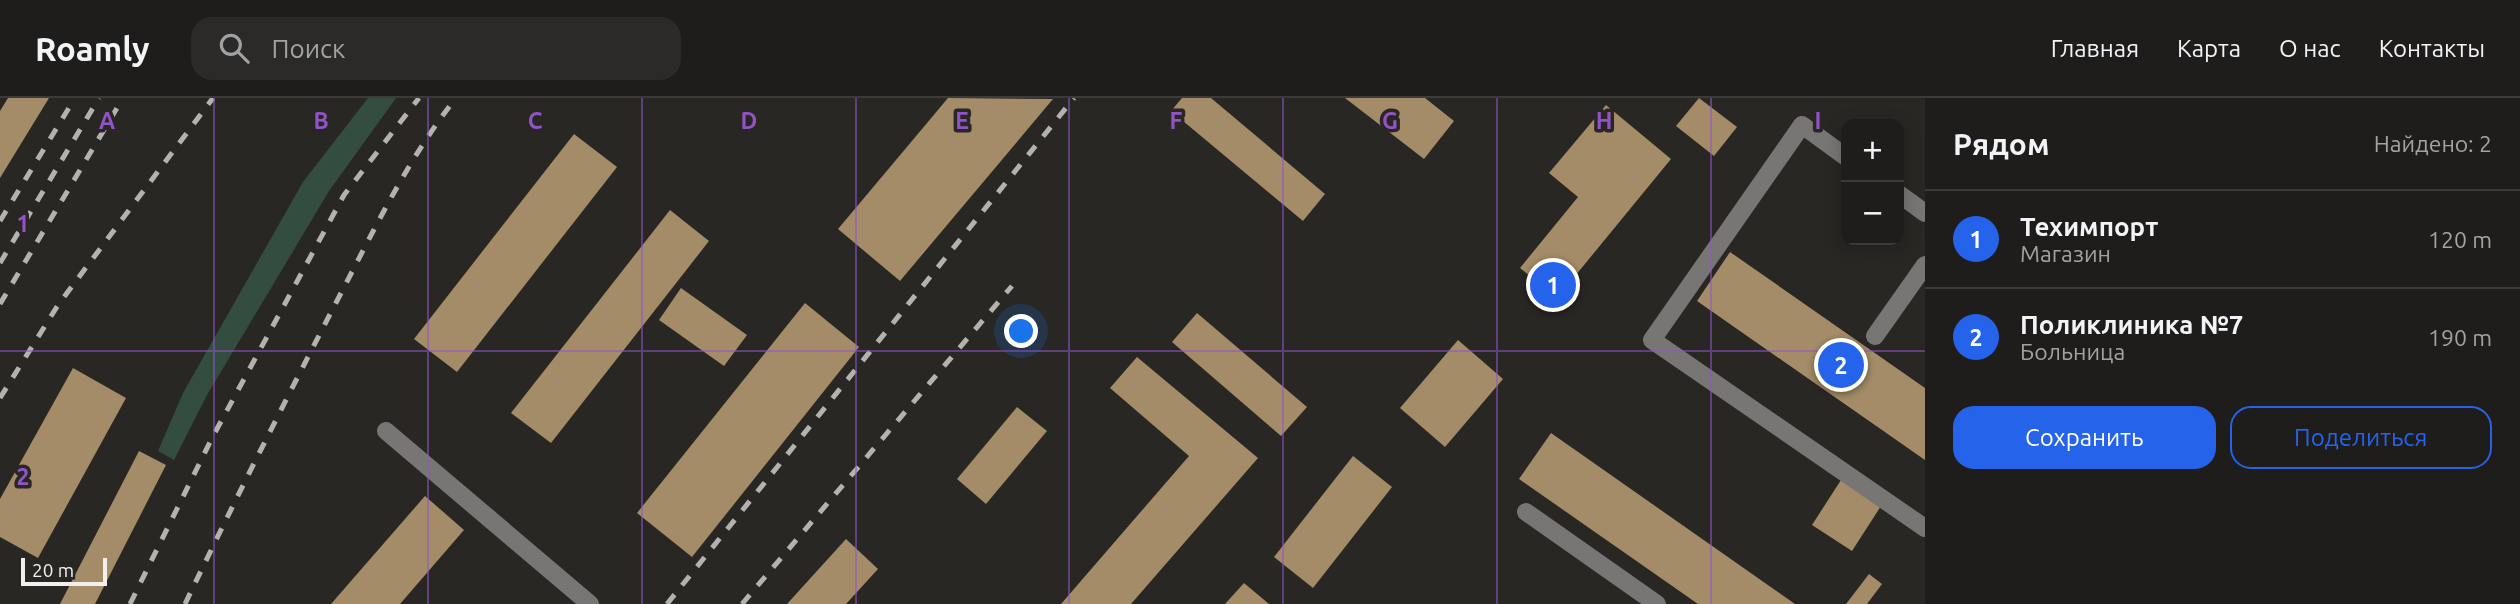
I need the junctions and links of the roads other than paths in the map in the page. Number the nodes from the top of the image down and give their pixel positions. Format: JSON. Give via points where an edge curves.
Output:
{"nodes":[{"id":1,"x":1841,"y":153,"type":"edge"},
{"id":2,"x":1904,"y":198,"type":"edge"},
{"id":3,"x":1925,"y":213,"type":"edge"},
{"id":4,"x":1925,"y":265,"type":"edge"},
{"id":5,"x":1875,"y":336,"type":"dead end"},
{"id":6,"x":386,"y":431,"type":"dead end"},
{"id":7,"x":1526,"y":512,"type":"dead end"},
{"id":8,"x":1925,"y":528,"type":"edge"},
{"id":9,"x":590,"y":604,"type":"edge"},
{"id":10,"x":1657,"y":604,"type":"edge"}],
"edges":[{"from":1,"to":8,"type":"lane","via":[[1802,125],[1652,340]]},
{"from":2,"to":3,"type":"lane"},
{"from":4,"to":5,"type":"lane"},
{"from":6,"to":9,"type":"lane"},
{"from":7,"to":10,"type":"lane"}]}
